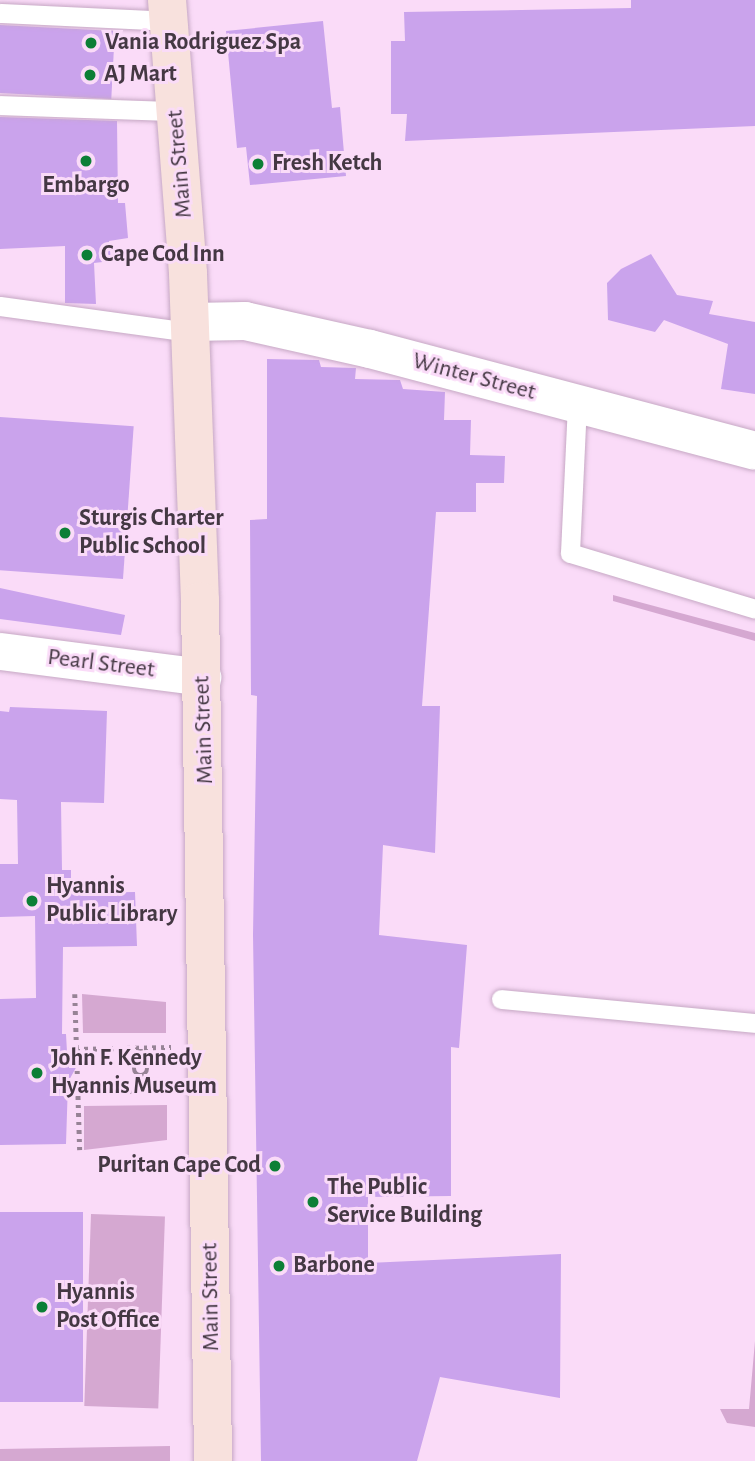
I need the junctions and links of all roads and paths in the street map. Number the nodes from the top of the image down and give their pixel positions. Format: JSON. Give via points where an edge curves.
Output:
{"nodes":[{"id":1,"x":167,"y":10,"type":"edge"},
{"id":2,"x":0,"y":13,"type":"edge"},
{"id":3,"x":0,"y":105,"type":"edge"},
{"id":4,"x":176,"y":111,"type":"junction"},
{"id":5,"x":0,"y":306,"type":"edge"},
{"id":6,"x":190,"y":327,"type":"junction"},
{"id":7,"x":577,"y":404,"type":"junction"},
{"id":8,"x":755,"y":451,"type":"edge"},
{"id":9,"x":755,"y":609,"type":"edge"},
{"id":10,"x":0,"y":651,"type":"edge"},
{"id":11,"x":202,"y":677,"type":"junction"},
{"id":12,"x":75,"y":993,"type":"dead end"},
{"id":13,"x":501,"y":999,"type":"dead end"},
{"id":14,"x":755,"y":1023,"type":"edge"},
{"id":15,"x":172,"y":1047,"type":"dead end"},
{"id":16,"x":140,"y":1048,"type":"junction"},
{"id":17,"x":76,"y":1049,"type":"junction"},
{"id":18,"x":140,"y":1061,"type":"junction"},
{"id":19,"x":141,"y":1076,"type":"junction"},
{"id":20,"x":77,"y":1092,"type":"junction"},
{"id":21,"x":140,"y":1092,"type":"junction"},
{"id":22,"x":172,"y":1092,"type":"dead end"},
{"id":23,"x":80,"y":1150,"type":"dead end"},
{"id":24,"x":213,"y":1461,"type":"edge"}],
"edges":[{"from":1,"to":2,"type":"lane"},
{"from":1,"to":4,"type":"main road","name":"Main Street"},
{"from":3,"to":4,"type":"lane"},
{"from":4,"to":6,"type":"main road","name":"Main Street"},
{"from":5,"to":6,"type":"lane"},
{"from":6,"to":7,"type":"street","name":"Winter Street","via":[[257,324]]},
{"from":6,"to":11,"type":"main road","name":"Main Street"},
{"from":7,"to":8,"type":"street","name":"Winter Street"},
{"from":7,"to":9,"type":"lane","via":[[570,553]]},
{"from":10,"to":11,"type":"street","name":"Pearl Street"},
{"from":11,"to":24,"type":"main road","name":"Main Street"},
{"from":12,"to":17,"type":"path"},
{"from":13,"to":14,"type":"lane"},
{"from":15,"to":16,"type":"path"},
{"from":16,"to":17,"type":"path"},
{"from":16,"to":18,"type":"path"},
{"from":17,"to":20,"type":"path"},
{"from":18,"to":19,"type":"path","via":[[134,1068]]},
{"from":18,"to":19,"type":"path","via":[[149,1069]]},
{"from":19,"to":21,"type":"path"},
{"from":20,"to":21,"type":"path"},
{"from":20,"to":23,"type":"path"},
{"from":21,"to":22,"type":"path"}]}
